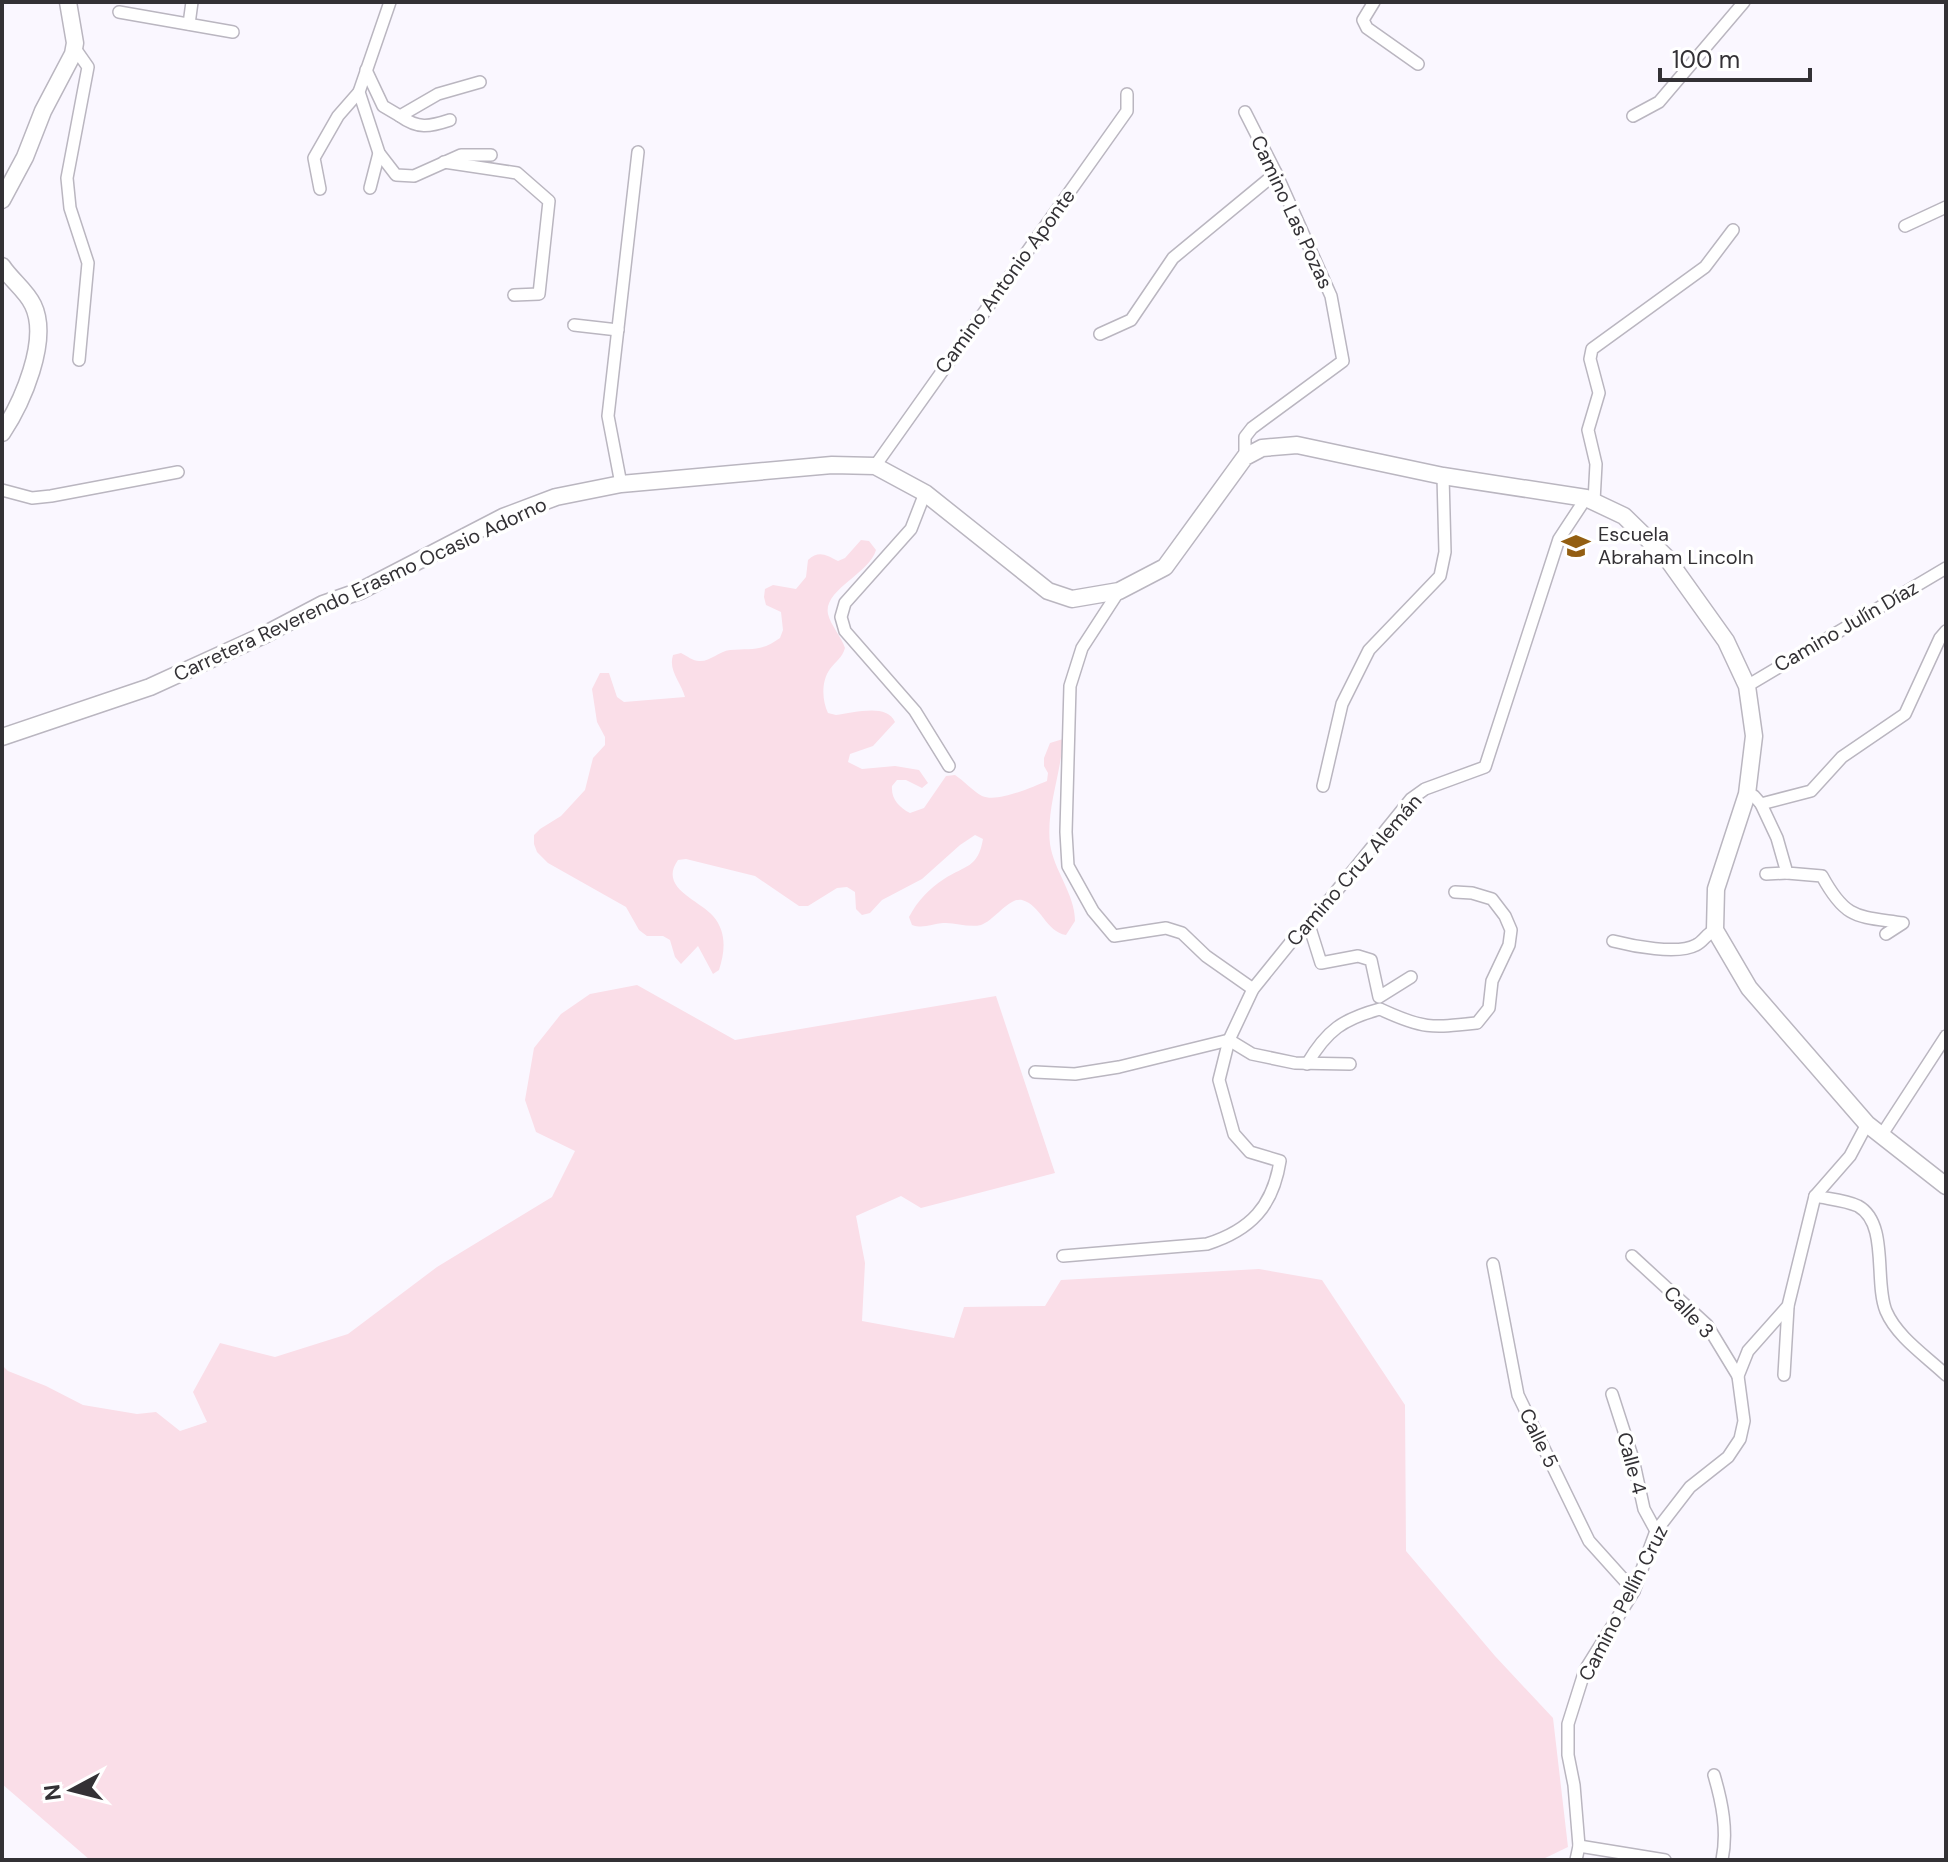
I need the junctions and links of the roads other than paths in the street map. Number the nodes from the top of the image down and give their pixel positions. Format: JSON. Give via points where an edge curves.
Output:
{"nodes":[{"id":1,"x":68,"y":2,"type":"edge"},
{"id":2,"x":192,"y":2,"type":"edge"},
{"id":3,"x":390,"y":2,"type":"edge"},
{"id":4,"x":1374,"y":2,"type":"edge"},
{"id":5,"x":1744,"y":2,"type":"edge"},
{"id":6,"x":119,"y":12,"type":"dead end"},
{"id":7,"x":189,"y":24,"type":"junction"},
{"id":8,"x":233,"y":32,"type":"dead end"},
{"id":9,"x":74,"y":47,"type":"junction"},
{"id":10,"x":1418,"y":64,"type":"dead end"},
{"id":11,"x":366,"y":70,"type":"junction"},
{"id":12,"x":480,"y":82,"type":"dead end"},
{"id":13,"x":359,"y":92,"type":"junction"},
{"id":14,"x":1127,"y":94,"type":"dead end"},
{"id":15,"x":1245,"y":112,"type":"dead end"},
{"id":16,"x":400,"y":116,"type":"junction"},
{"id":17,"x":1633,"y":116,"type":"dead end"},
{"id":18,"x":450,"y":120,"type":"dead end"},
{"id":19,"x":638,"y":152,"type":"dead end"},
{"id":20,"x":379,"y":153,"type":"junction"},
{"id":21,"x":491,"y":155,"type":"dead end"},
{"id":22,"x":443,"y":162,"type":"junction"},
{"id":23,"x":1276,"y":173,"type":"junction"},
{"id":24,"x":370,"y":188,"type":"dead end"},
{"id":25,"x":320,"y":189,"type":"dead end"},
{"id":26,"x":2,"y":200,"type":"edge"},
{"id":27,"x":1946,"y":207,"type":"edge"},
{"id":28,"x":1905,"y":226,"type":"dead end"},
{"id":29,"x":1733,"y":230,"type":"dead end"},
{"id":30,"x":2,"y":266,"type":"edge"},
{"id":31,"x":514,"y":295,"type":"dead end"},
{"id":32,"x":574,"y":325,"type":"dead end"},
{"id":33,"x":618,"y":330,"type":"junction"},
{"id":34,"x":1100,"y":334,"type":"dead end"},
{"id":35,"x":79,"y":360,"type":"dead end"},
{"id":36,"x":2,"y":433,"type":"edge"},
{"id":37,"x":1245,"y":457,"type":"junction"},
{"id":38,"x":875,"y":466,"type":"junction"},
{"id":39,"x":178,"y":472,"type":"dead end"},
{"id":40,"x":1443,"y":476,"type":"junction"},
{"id":41,"x":621,"y":484,"type":"junction"},
{"id":42,"x":2,"y":490,"type":"edge"},
{"id":43,"x":925,"y":493,"type":"junction"},
{"id":44,"x":1590,"y":499,"type":"junction"},
{"id":45,"x":1946,"y":568,"type":"edge"},
{"id":46,"x":1119,"y":591,"type":"junction"},
{"id":47,"x":1946,"y":631,"type":"edge"},
{"id":48,"x":1747,"y":686,"type":"junction"},
{"id":49,"x":2,"y":737,"type":"edge"},
{"id":50,"x":949,"y":766,"type":"dead end"},
{"id":51,"x":1323,"y":786,"type":"dead end"},
{"id":52,"x":1754,"y":799,"type":"junction"},
{"id":53,"x":1787,"y":873,"type":"junction"},
{"id":54,"x":1766,"y":874,"type":"dead end"},
{"id":55,"x":1455,"y":892,"type":"dead end"},
{"id":56,"x":1309,"y":925,"type":"junction"},
{"id":57,"x":1715,"y":930,"type":"junction"},
{"id":58,"x":1886,"y":934,"type":"dead end"},
{"id":59,"x":1613,"y":941,"type":"dead end"},
{"id":60,"x":1411,"y":977,"type":"dead end"},
{"id":61,"x":1253,"y":989,"type":"junction"},
{"id":62,"x":1946,"y":1036,"type":"edge"},
{"id":63,"x":1229,"y":1040,"type":"junction"},
{"id":64,"x":1307,"y":1064,"type":"junction"},
{"id":65,"x":1350,"y":1064,"type":"dead end"},
{"id":66,"x":1035,"y":1072,"type":"dead end"},
{"id":67,"x":1867,"y":1124,"type":"junction"},
{"id":68,"x":1881,"y":1136,"type":"junction"},
{"id":69,"x":1946,"y":1186,"type":"edge"},
{"id":70,"x":1815,"y":1196,"type":"junction"},
{"id":71,"x":1063,"y":1256,"type":"dead end"},
{"id":72,"x":1632,"y":1256,"type":"dead end"},
{"id":73,"x":1493,"y":1264,"type":"dead end"},
{"id":74,"x":1788,"y":1306,"type":"junction"},
{"id":75,"x":1784,"y":1375,"type":"dead end"},
{"id":76,"x":1946,"y":1375,"type":"edge"},
{"id":77,"x":1738,"y":1376,"type":"junction"},
{"id":78,"x":1612,"y":1394,"type":"dead end"},
{"id":79,"x":1656,"y":1531,"type":"junction"},
{"id":80,"x":1634,"y":1591,"type":"junction"},
{"id":81,"x":1714,"y":1775,"type":"dead end"},
{"id":82,"x":1579,"y":1846,"type":"junction"},
{"id":83,"x":1576,"y":1860,"type":"edge"},
{"id":84,"x":1665,"y":1860,"type":"edge"},
{"id":85,"x":1722,"y":1860,"type":"edge"}],
"edges":[{"from":1,"to":9,"type":"street"},
{"from":2,"to":7,"type":"street"},
{"from":3,"to":11,"type":"street"},
{"from":4,"to":10,"type":"street","via":[[1363,20],[1367,28]]},
{"from":5,"to":17,"type":"street","via":[[1659,102]]},
{"from":6,"to":7,"type":"street"},
{"from":7,"to":8,"type":"street"},
{"from":9,"to":26,"type":"street"},
{"from":9,"to":35,"type":"street","via":[[88,67],[67,178],[70,208],[88,263]]},
{"from":11,"to":13,"type":"street"},
{"from":11,"to":16,"type":"street","via":[[383,106]]},
{"from":12,"to":16,"type":"street","via":[[438,94]]},
{"from":13,"to":20,"type":"street"},
{"from":13,"to":25,"type":"street","via":[[314,158]]},
{"from":14,"to":38,"type":"street","name":"Camino Antonio Aponte","via":[[1127,111]]},
{"from":15,"to":23,"type":"street","name":"Camino Las Pozas"},
{"from":16,"to":18,"type":"street","via":[[413,126]]},
{"from":19,"to":33,"type":"street"},
{"from":20,"to":22,"type":"street","via":[[396,175],[414,176]]},
{"from":20,"to":24,"type":"street"},
{"from":21,"to":22,"type":"street","via":[[461,155]]},
{"from":22,"to":31,"type":"street","via":[[517,173],[549,201],[539,294]]},
{"from":23,"to":34,"type":"street","via":[[1173,258],[1131,320]]},
{"from":23,"to":37,"type":"street","name":"Camino Las Pozas","via":[[1331,296],[1343,361],[1252,428],[1245,437]]},
{"from":27,"to":28,"type":"street"},
{"from":29,"to":44,"type":"street","via":[[1705,267],[1592,349],[1599,393],[1588,430],[1596,464]]},
{"from":30,"to":36,"type":"street","via":[[32,301],[39,328],[19,404]]},
{"from":32,"to":33,"type":"street"},
{"from":33,"to":41,"type":"street","via":[[608,416]]},
{"from":37,"to":40,"type":"street","via":[[1262,448],[1297,445]]},
{"from":37,"to":46,"type":"street","name":"Carretera Reverendo Erasmo Ocasio Adorno","via":[[1165,567]]},
{"from":38,"to":41,"type":"street","name":"Carretera Reverendo Erasmo Ocasio Adorno","via":[[832,465]]},
{"from":38,"to":43,"type":"street","name":"Carretera Reverendo Erasmo Ocasio Adorno"},
{"from":39,"to":42,"type":"street","via":[[32,498]]},
{"from":40,"to":44,"type":"street"},
{"from":40,"to":51,"type":"street","via":[[1445,552],[1440,576],[1369,650],[1342,704]]},
{"from":41,"to":49,"type":"street","name":"Carretera Reverendo Erasmo Ocasio Adorno","via":[[556,497],[503,517],[360,591],[150,687]]},
{"from":43,"to":46,"type":"street","name":"Carretera Reverendo Erasmo Ocasio Adorno","via":[[1048,591],[1072,599]]},
{"from":43,"to":50,"type":"street","via":[[911,529],[845,603],[841,617],[845,631],[915,711]]},
{"from":44,"to":48,"type":"street","via":[[1624,516],[1666,557],[1726,641]]},
{"from":44,"to":56,"type":"street","name":"Camino Cruz Alemán","via":[[1559,539],[1485,767],[1411,799]]},
{"from":45,"to":48,"type":"street","name":"Camino Julín Díaz"},
{"from":46,"to":61,"type":"street","via":[[1082,648],[1070,686],[1068,866],[1114,936],[1166,928],[1182,933]]},
{"from":47,"to":52,"type":"street","via":[[1905,714],[1842,757],[1811,791]]},
{"from":48,"to":52,"type":"street"},
{"from":52,"to":53,"type":"street","via":[[1777,838]]},
{"from":52,"to":57,"type":"street","via":[[1716,889]]},
{"from":53,"to":54,"type":"street"},
{"from":53,"to":58,"type":"street","via":[[1822,876],[1835,899],[1854,916],[1903,923]]},
{"from":55,"to":64,"type":"street","via":[[1492,899],[1511,930],[1492,981],[1489,1008],[1477,1023],[1428,1028],[1380,1009],[1338,1024]]},
{"from":56,"to":60,"type":"street","via":[[1321,963],[1358,956],[1371,960],[1379,997]]},
{"from":56,"to":61,"type":"street","name":"Camino Cruz Alemán"},
{"from":57,"to":59,"type":"street","via":[[1695,946],[1670,949]]},
{"from":57,"to":67,"type":"street","via":[[1749,988]]},
{"from":61,"to":63,"type":"street","name":"Camino Cruz Alemán"},
{"from":62,"to":68,"type":"street"},
{"from":63,"to":64,"type":"street","via":[[1252,1054]]},
{"from":63,"to":66,"type":"street","via":[[1119,1067],[1075,1074]]},
{"from":63,"to":71,"type":"street","name":"Camino Cruz Alemán","via":[[1219,1080],[1234,1134],[1250,1152],[1280,1161],[1277,1184],[1265,1206],[1229,1237],[1207,1244]]},
{"from":64,"to":65,"type":"street"},
{"from":67,"to":68,"type":"street"},
{"from":67,"to":70,"type":"street","via":[[1850,1156]]},
{"from":68,"to":69,"type":"street"},
{"from":70,"to":74,"type":"street"},
{"from":70,"to":76,"type":"street","via":[[1852,1204],[1867,1214],[1877,1237],[1880,1291],[1891,1322]]},
{"from":72,"to":77,"type":"street","name":"Calle 3","via":[[1707,1325]]},
{"from":73,"to":80,"type":"street","name":"Calle 5","via":[[1518,1395],[1589,1541]]},
{"from":74,"to":75,"type":"street"},
{"from":74,"to":77,"type":"street","via":[[1748,1351]]},
{"from":77,"to":79,"type":"street","name":"Camino Pellín Cruz","via":[[1744,1421],[1740,1439],[1728,1457],[1690,1487]]},
{"from":78,"to":79,"type":"street","name":"Calle 4","via":[[1644,1509]]},
{"from":79,"to":80,"type":"street","name":"Camino Pellín Cruz"},
{"from":80,"to":82,"type":"street","name":"Camino Pellín Cruz","via":[[1585,1670],[1568,1724]]},
{"from":81,"to":85,"type":"street","via":[[1722,1801]]},
{"from":82,"to":83,"type":"street","name":"Camino Pellín Cruz"},
{"from":82,"to":84,"type":"street"}]}
